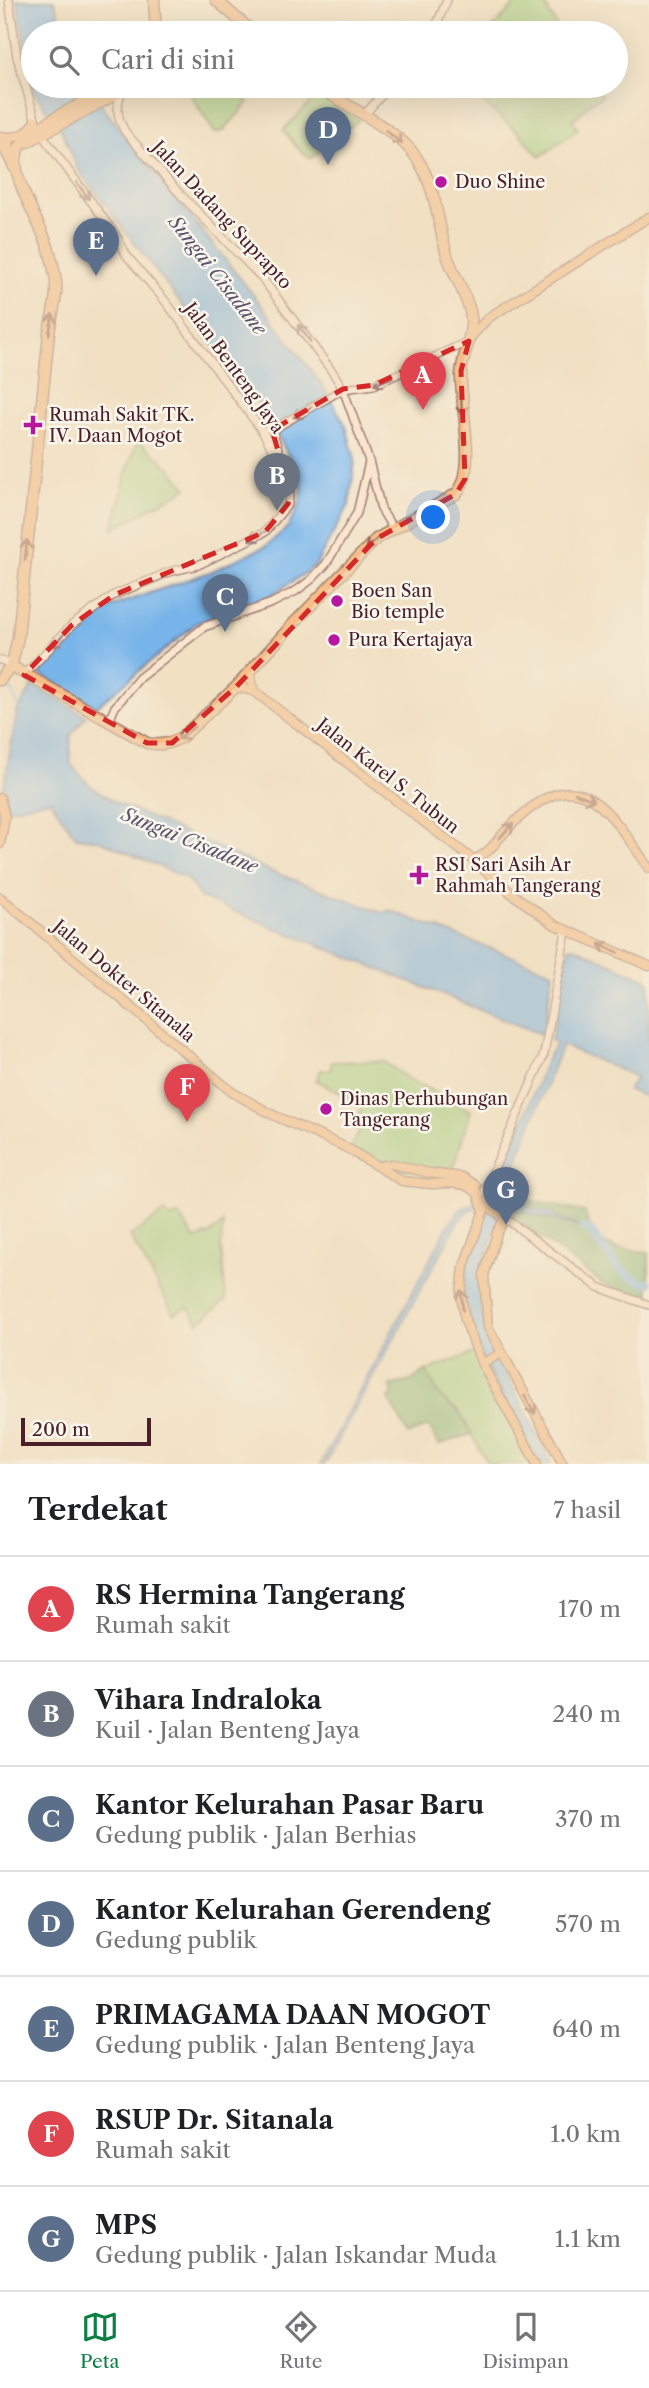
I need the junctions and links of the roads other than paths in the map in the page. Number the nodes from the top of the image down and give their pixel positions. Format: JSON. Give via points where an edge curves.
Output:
{"nodes":[{"id":1,"x":9,"y":0,"type":"edge"},
{"id":2,"x":154,"y":0,"type":"edge"},
{"id":3,"x":216,"y":0,"type":"edge"},
{"id":4,"x":447,"y":0,"type":"edge"},
{"id":5,"x":154,"y":21,"type":"edge"},
{"id":6,"x":240,"y":21,"type":"edge"},
{"id":7,"x":438,"y":21,"type":"edge"},
{"id":8,"x":21,"y":66,"type":"edge"},
{"id":9,"x":31,"y":98,"type":"edge"},
{"id":10,"x":101,"y":98,"type":"edge"},
{"id":11,"x":115,"y":98,"type":"edge"},
{"id":12,"x":336,"y":98,"type":"edge"},
{"id":13,"x":380,"y":98,"type":"edge"},
{"id":14,"x":364,"y":116,"type":"junction"},
{"id":15,"x":41,"y":128,"type":"junction"},
{"id":16,"x":3,"y":138,"type":"edge"},
{"id":17,"x":18,"y":150,"type":"junction"},
{"id":18,"x":16,"y":173,"type":"junction"},
{"id":19,"x":649,"y":217,"type":"edge"},
{"id":20,"x":470,"y":313,"type":"junction"},
{"id":21,"x":488,"y":318,"type":"junction"},
{"id":22,"x":469,"y":340,"type":"junction"},
{"id":23,"x":344,"y":388,"type":"junction"},
{"id":24,"x":245,"y":408,"type":"junction"},
{"id":25,"x":273,"y":429,"type":"junction"},
{"id":26,"x":369,"y":461,"type":"junction"},
{"id":27,"x":280,"y":463,"type":"junction"},
{"id":28,"x":393,"y":529,"type":"junction"},
{"id":29,"x":0,"y":660,"type":"edge"},
{"id":30,"x":16,"y":669,"type":"junction"},
{"id":31,"x":250,"y":672,"type":"junction"},
{"id":32,"x":0,"y":680,"type":"edge"},
{"id":33,"x":0,"y":686,"type":"edge"},
{"id":34,"x":236,"y":687,"type":"junction"},
{"id":35,"x":254,"y":691,"type":"junction"},
{"id":36,"x":105,"y":719,"type":"junction"},
{"id":37,"x":0,"y":798,"type":"edge"},
{"id":38,"x":0,"y":844,"type":"edge"},
{"id":39,"x":488,"y":850,"type":"junction"},
{"id":40,"x":472,"y":859,"type":"junction"},
{"id":41,"x":649,"y":868,"type":"edge"},
{"id":42,"x":489,"y":874,"type":"junction"},
{"id":43,"x":0,"y":897,"type":"edge"},
{"id":44,"x":565,"y":935,"type":"junction"},
{"id":45,"x":649,"y":966,"type":"edge"},
{"id":46,"x":378,"y":1166,"type":"junction"},
{"id":47,"x":411,"y":1168,"type":"junction"},
{"id":48,"x":490,"y":1178,"type":"junction"},
{"id":49,"x":407,"y":1183,"type":"junction"},
{"id":50,"x":477,"y":1186,"type":"junction"},
{"id":51,"x":483,"y":1198,"type":"junction"},
{"id":52,"x":503,"y":1217,"type":"junction"},
{"id":53,"x":649,"y":1304,"type":"edge"},
{"id":54,"x":497,"y":1345,"type":"junction"},
{"id":55,"x":498,"y":1355,"type":"junction"},
{"id":56,"x":507,"y":1362,"type":"junction"},
{"id":57,"x":483,"y":1364,"type":"junction"},
{"id":58,"x":537,"y":1464,"type":"edge"},
{"id":59,"x":563,"y":1464,"type":"edge"}],
"edges":[{"from":1,"to":8,"type":"street"},
{"from":2,"to":5,"type":"highway"},
{"from":3,"to":6,"type":"highway"},
{"from":4,"to":7,"type":"street"},
{"from":9,"to":15,"type":"street"},
{"from":10,"to":15,"type":"highway"},
{"from":23,"to":11,"type":"street","name":"Jalan Dadang Suprapto","one_way":true,"via":[[262,278],[126,133]]},
{"from":12,"to":14,"type":"highway"},
{"from":13,"to":14,"type":"street"},
{"from":14,"to":20,"type":"highway","one_way":true,"via":[[415,154],[422,167]]},
{"from":15,"to":16,"type":"main road","via":[[33,126]]},
{"from":15,"to":17,"type":"highway"},
{"from":15,"to":24,"type":"street","name":"Jalan Benteng Jaya","one_way":true,"via":[[127,256]]},
{"from":16,"to":17,"type":"highway","via":[[9,151]]},
{"from":16,"to":18,"type":"main road"},
{"from":17,"to":18,"type":"highway"},
{"from":30,"to":18,"type":"highway","one_way":true,"via":[[49,333],[57,294],[47,244]]},
{"from":19,"to":21,"type":"main road"},
{"from":20,"to":21,"type":"main road","via":[[478,319]]},
{"from":20,"to":22,"type":"highway"},
{"from":21,"to":22,"type":"main road"},
{"from":22,"to":23,"type":"street","one_way":true,"via":[[374,385]]},
{"from":22,"to":28,"type":"highway","one_way":true,"via":[[461,371],[468,465],[465,479],[456,494]]},
{"from":23,"to":25,"type":"street","one_way":true},
{"from":23,"to":26,"type":"street","name":"Jalan Dadang Suprapto"},
{"from":24,"to":25,"type":"street"},
{"from":24,"to":27,"type":"street","name":"Jalan Benteng Jaya"},
{"from":25,"to":27,"type":"street"},
{"from":26,"to":28,"type":"street","name":"Jalan Dadang Suprapto","via":[[381,509]]},
{"from":26,"to":36,"type":"street","via":[[357,513],[312,579],[272,603],[204,627],[139,678]]},
{"from":27,"to":30,"type":"street","name":"Jalan Benteng Jaya","one_way":true,"via":[[289,481],[288,504],[265,532],[198,565],[114,595]]},
{"from":28,"to":31,"type":"highway","one_way":true,"via":[[376,539]]},
{"from":29,"to":30,"type":"street"},
{"from":30,"to":32,"type":"highway"},
{"from":30,"to":33,"type":"highway"},
{"from":30,"to":36,"type":"highway"},
{"from":31,"to":34,"type":"highway"},
{"from":31,"to":35,"type":"main road"},
{"from":34,"to":35,"type":"main road","name":"Jalan Karel S. Tubun"},
{"from":34,"to":36,"type":"highway","one_way":true,"via":[[190,730],[160,746]]},
{"from":35,"to":40,"type":"main road","name":"Jalan Karel S. Tubun"},
{"from":37,"to":38,"type":"main road","via":[[5,813]]},
{"from":39,"to":40,"type":"main road"},
{"from":39,"to":41,"type":"main road","one_way":true,"via":[[523,812],[548,795],[577,793],[597,802]]},
{"from":39,"to":42,"type":"main road"},
{"from":40,"to":42,"type":"main road","name":"Jalan Karel S. Tubun"},
{"from":42,"to":44,"type":"main road","name":"Jalan Karel S. Tubun"},
{"from":43,"to":46,"type":"main road","name":"Jalan Dokter Sitanala","via":[[229,1089]]},
{"from":45,"to":44,"type":"main road","name":"Jalan Karel S. Tubun","one_way":true},
{"from":44,"to":48,"type":"street","via":[[544,1054]]},
{"from":46,"to":47,"type":"main road","name":"Jalan Dokter Sitanala"},
{"from":46,"to":49,"type":"main road","name":"Jalan Dokter Sitanala"},
{"from":47,"to":49,"type":"main road"},
{"from":47,"to":50,"type":"main road","name":"Jalan Dokter Sitanala","via":[[462,1177]]},
{"from":48,"to":50,"type":"street"},
{"from":48,"to":51,"type":"street"},
{"from":49,"to":51,"type":"main road","name":"Jalan Dokter Sitanala","via":[[465,1185]]},
{"from":50,"to":51,"type":"main road"},
{"from":51,"to":52,"type":"main road"},
{"from":57,"to":51,"type":"main road","one_way":true,"via":[[468,1332],[461,1295]]},
{"from":52,"to":53,"type":"street","via":[[598,1287]]},
{"from":52,"to":54,"type":"main road","via":[[484,1275],[488,1327]]},
{"from":54,"to":55,"type":"main road"},
{"from":54,"to":56,"type":"main road"},
{"from":55,"to":56,"type":"main road"},
{"from":55,"to":57,"type":"main road"},
{"from":56,"to":59,"type":"main road","one_way":true},
{"from":57,"to":58,"type":"main road"}]}
